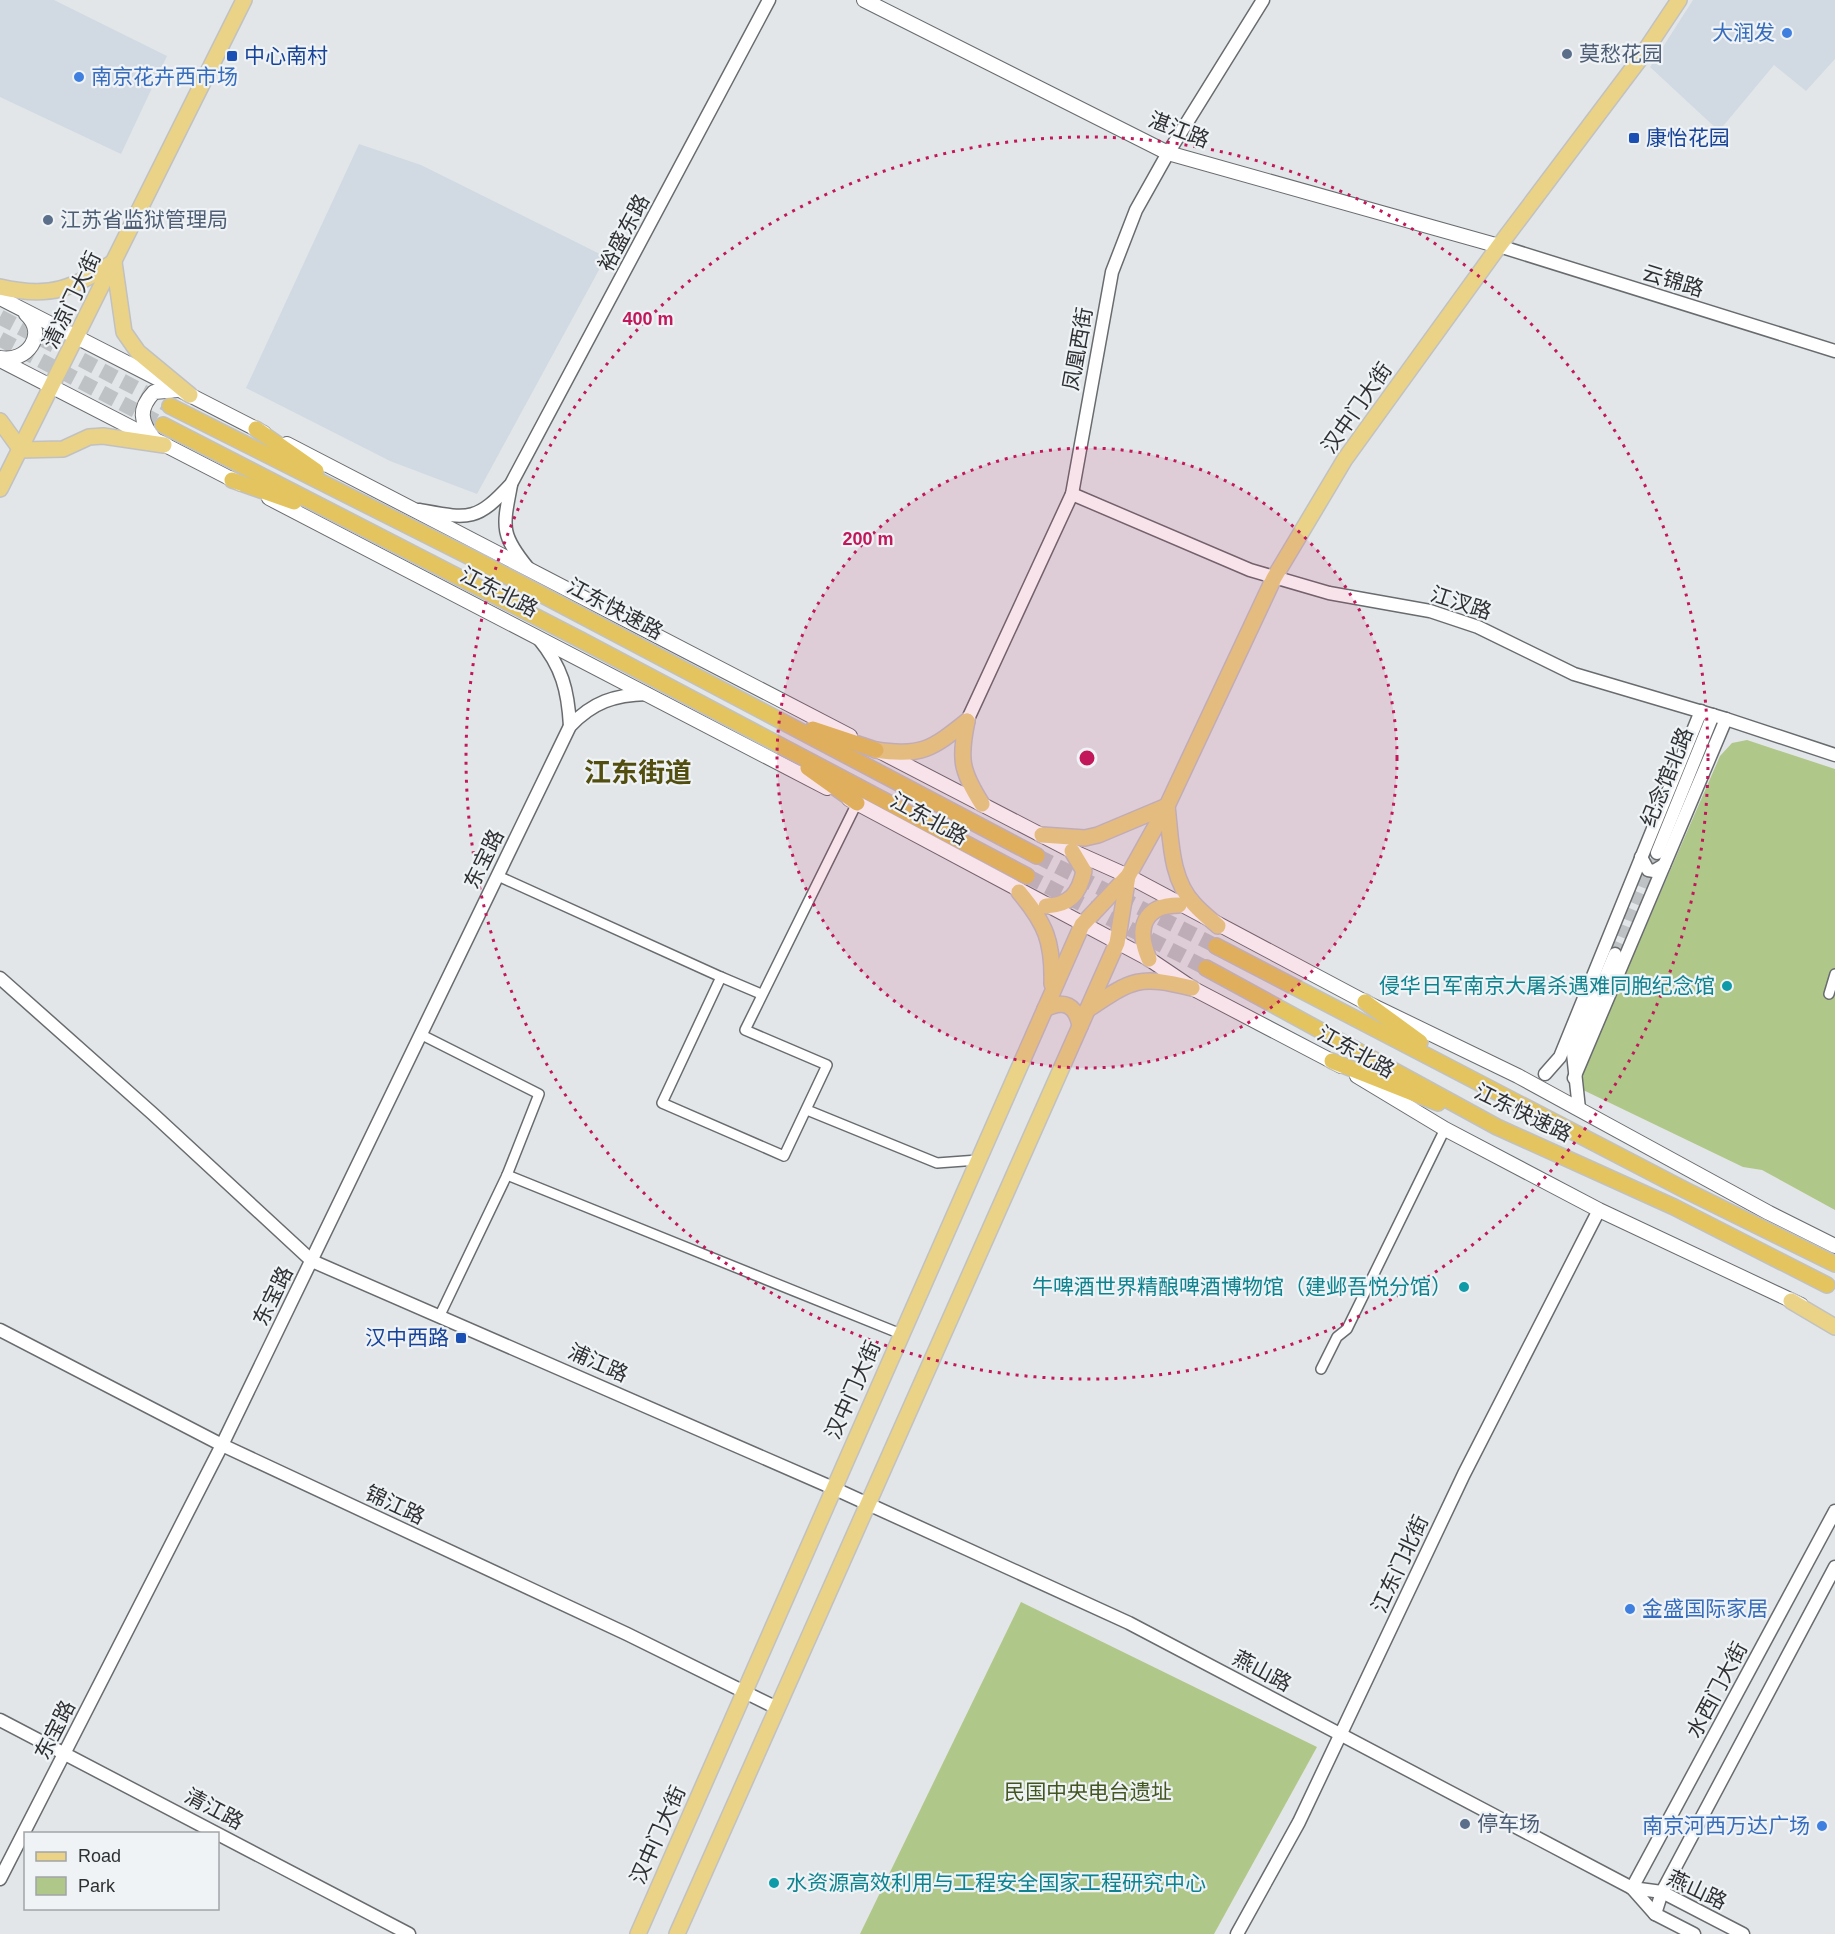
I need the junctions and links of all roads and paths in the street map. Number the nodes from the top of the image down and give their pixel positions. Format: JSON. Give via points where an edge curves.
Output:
{"nodes":[{"id":1,"x":244,"y":0,"type":"edge"},
{"id":2,"x":769,"y":0,"type":"edge"},
{"id":3,"x":864,"y":0,"type":"edge"},
{"id":4,"x":1263,"y":0,"type":"edge"},
{"id":5,"x":1679,"y":0,"type":"edge"},
{"id":6,"x":1168,"y":153,"type":"junction"},
{"id":7,"x":1499,"y":246,"type":"junction"},
{"id":8,"x":114,"y":262,"type":"junction"},
{"id":9,"x":0,"y":287,"type":"edge"},
{"id":10,"x":0,"y":298,"type":"edge"},
{"id":11,"x":19,"y":308,"type":"junction"},
{"id":12,"x":78,"y":337,"type":"junction"},
{"id":13,"x":1835,"y":351,"type":"edge"},
{"id":14,"x":0,"y":359,"type":"edge"},
{"id":15,"x":52,"y":389,"type":"junction"},
{"id":16,"x":185,"y":393,"type":"junction"},
{"id":17,"x":170,"y":406,"type":"tunnel mouth"},
{"id":18,"x":0,"y":421,"type":"edge"},
{"id":19,"x":163,"y":425,"type":"tunnel mouth"},
{"id":20,"x":256,"y":429,"type":"junction"},
{"id":21,"x":160,"y":443,"type":"junction"},
{"id":22,"x":21,"y":450,"type":"junction"},
{"id":23,"x":232,"y":480,"type":"junction"},
{"id":24,"x":511,"y":484,"type":"junction"},
{"id":25,"x":0,"y":489,"type":"edge"},
{"id":26,"x":1072,"y":494,"type":"junction"},
{"id":27,"x":361,"y":502,"type":"junction"},
{"id":28,"x":413,"y":509,"type":"junction"},
{"id":29,"x":351,"y":523,"type":"junction"},
{"id":30,"x":528,"y":568,"type":"junction"},
{"id":31,"x":1274,"y":578,"type":"junction"},
{"id":32,"x":536,"y":635,"type":"junction"},
{"id":33,"x":647,"y":694,"type":"junction"},
{"id":34,"x":1701,"y":711,"type":"junction"},
{"id":35,"x":770,"y":714,"type":"junction"},
{"id":36,"x":1713,"y":715,"type":"junction"},
{"id":37,"x":1726,"y":718,"type":"junction"},
{"id":38,"x":967,"y":721,"type":"junction"},
{"id":39,"x":570,"y":726,"type":"junction"},
{"id":40,"x":759,"y":733,"type":"junction"},
{"id":41,"x":876,"y":750,"type":"junction"},
{"id":42,"x":1835,"y":756,"type":"edge"},
{"id":43,"x":856,"y":803,"type":"junction"},
{"id":44,"x":982,"y":804,"type":"junction"},
{"id":45,"x":1167,"y":806,"type":"junction"},
{"id":46,"x":1042,"y":835,"type":"junction"},
{"id":47,"x":1072,"y":851,"type":"junction"},
{"id":48,"x":1657,"y":853,"type":"tunnel mouth"},
{"id":49,"x":1037,"y":856,"type":"tunnel mouth"},
{"id":50,"x":1641,"y":858,"type":"junction"},
{"id":51,"x":1664,"y":865,"type":"junction"},
{"id":52,"x":498,"y":876,"type":"junction"},
{"id":53,"x":1027,"y":876,"type":"tunnel mouth"},
{"id":54,"x":1128,"y":876,"type":"junction"},
{"id":55,"x":1629,"y":887,"type":"junction"},
{"id":56,"x":1019,"y":892,"type":"junction"},
{"id":57,"x":1651,"y":895,"type":"junction"},
{"id":58,"x":1179,"y":905,"type":"junction"},
{"id":59,"x":1046,"y":906,"type":"junction"},
{"id":60,"x":1619,"y":910,"type":"junction"},
{"id":61,"x":1640,"y":922,"type":"junction"},
{"id":62,"x":1082,"y":925,"type":"junction"},
{"id":63,"x":1218,"y":926,"type":"junction"},
{"id":64,"x":1607,"y":940,"type":"junction"},
{"id":65,"x":1118,"y":943,"type":"junction"},
{"id":66,"x":1216,"y":946,"type":"tunnel mouth"},
{"id":67,"x":1628,"y":950,"type":"junction"},
{"id":68,"x":1615,"y":954,"type":"tunnel mouth"},
{"id":69,"x":1149,"y":959,"type":"junction"},
{"id":70,"x":1206,"y":968,"type":"tunnel mouth"},
{"id":71,"x":1835,"y":974,"type":"edge"},
{"id":72,"x":721,"y":977,"type":"junction"},
{"id":73,"x":0,"y":978,"type":"edge"},
{"id":74,"x":1192,"y":988,"type":"junction"},
{"id":75,"x":1052,"y":992,"type":"junction"},
{"id":76,"x":761,"y":994,"type":"junction"},
{"id":77,"x":1829,"y":994,"type":"dead end"},
{"id":78,"x":1365,"y":1002,"type":"junction"},
{"id":79,"x":1045,"y":1009,"type":"junction"},
{"id":80,"x":1087,"y":1010,"type":"junction"},
{"id":81,"x":1080,"y":1026,"type":"junction"},
{"id":82,"x":420,"y":1034,"type":"junction"},
{"id":83,"x":1573,"y":1053,"type":"junction"},
{"id":84,"x":1332,"y":1061,"type":"junction"},
{"id":85,"x":1464,"y":1074,"type":"junction"},
{"id":86,"x":1545,"y":1074,"type":"junction"},
{"id":87,"x":1518,"y":1076,"type":"junction"},
{"id":88,"x":1574,"y":1078,"type":"junction"},
{"id":89,"x":1579,"y":1109,"type":"junction"},
{"id":90,"x":807,"y":1110,"type":"junction"},
{"id":91,"x":1497,"y":1127,"type":"junction"},
{"id":92,"x":1445,"y":1129,"type":"junction"},
{"id":93,"x":978,"y":1160,"type":"junction"},
{"id":94,"x":507,"y":1176,"type":"junction"},
{"id":95,"x":1599,"y":1210,"type":"junction"},
{"id":96,"x":1835,"y":1246,"type":"edge"},
{"id":97,"x":312,"y":1261,"type":"junction"},
{"id":98,"x":1835,"y":1264,"type":"edge"},
{"id":99,"x":1827,"y":1285,"type":"dead end"},
{"id":100,"x":1791,"y":1301,"type":"junction"},
{"id":101,"x":440,"y":1315,"type":"junction"},
{"id":102,"x":1835,"y":1319,"type":"edge"},
{"id":103,"x":1835,"y":1327,"type":"edge"},
{"id":104,"x":0,"y":1330,"type":"edge"},
{"id":105,"x":901,"y":1334,"type":"junction"},
{"id":106,"x":1321,"y":1369,"type":"dead end"},
{"id":107,"x":222,"y":1445,"type":"junction"},
{"id":108,"x":833,"y":1488,"type":"junction"},
{"id":109,"x":868,"y":1503,"type":"junction"},
{"id":110,"x":1835,"y":1511,"type":"edge"},
{"id":111,"x":1835,"y":1567,"type":"edge"},
{"id":112,"x":744,"y":1692,"type":"junction"},
{"id":113,"x":777,"y":1708,"type":"junction"},
{"id":114,"x":0,"y":1720,"type":"edge"},
{"id":115,"x":1341,"y":1734,"type":"junction"},
{"id":116,"x":65,"y":1753,"type":"junction"},
{"id":117,"x":24,"y":1832,"type":"edge"},
{"id":118,"x":24,"y":1832,"type":"edge"},
{"id":119,"x":215,"y":1832,"type":"edge"},
{"id":120,"x":219,"y":1834,"type":"edge"},
{"id":121,"x":0,"y":1879,"type":"edge"},
{"id":122,"x":1632,"y":1888,"type":"junction"},
{"id":123,"x":1662,"y":1892,"type":"junction"},
{"id":124,"x":1655,"y":1914,"type":"junction"},
{"id":125,"x":409,"y":1934,"type":"edge"},
{"id":126,"x":638,"y":1934,"type":"edge"},
{"id":127,"x":677,"y":1934,"type":"edge"},
{"id":128,"x":1237,"y":1934,"type":"edge"},
{"id":129,"x":1694,"y":1934,"type":"edge"},
{"id":130,"x":1743,"y":1934,"type":"edge"}],
"edges":[{"from":1,"to":8,"type":"main road","name":"清凉门大街"},
{"from":2,"to":24,"type":"street","name":"裕盛东路"},
{"from":3,"to":6,"type":"main road","name":"湛江路"},
{"from":4,"to":6,"type":"street","name":"凤凰西街"},
{"from":5,"to":7,"type":"main road","name":"汉中门大街","via":[[1639,60]]},
{"from":6,"to":7,"type":"main road","name":"湛江路"},
{"from":6,"to":26,"type":"street","name":"凤凰西街","via":[[1136,210],[1112,272]]},
{"from":7,"to":13,"type":"street","name":"云锦路"},
{"from":7,"to":31,"type":"main road","name":"汉中门大街","via":[[1345,459]]},
{"from":8,"to":9,"type":"main road","via":[[76,286],[57,291]]},
{"from":8,"to":12,"type":"main road","name":"清凉门大街"},
{"from":8,"to":16,"type":"main road","via":[[124,332],[138,352]]},
{"from":10,"to":11,"type":"main road","name":"江东北路"},
{"from":11,"to":12,"type":"main road","name":"江东北路"},
{"from":11,"to":14,"type":"main road","via":[[32,319],[35,339],[21,357]]},
{"from":12,"to":15,"type":"main road","name":"清凉门大街"},
{"from":12,"to":16,"type":"main road","name":"江东北路"},
{"from":14,"to":15,"type":"main road","name":"江东北路"},
{"from":15,"to":21,"type":"main road","name":"江东北路"},
{"from":15,"to":22,"type":"main road","name":"清凉门大街"},
{"from":16,"to":20,"type":"main road","name":"江东北路"},
{"from":16,"to":21,"type":"main road","via":[[153,392],[142,408],[141,420]]},
{"from":17,"to":27,"type":"highway","name":"江东快速路"},
{"from":18,"to":22,"type":"main road"},
{"from":19,"to":29,"type":"highway","name":"江东快速路"},
{"from":20,"to":27,"type":"highway"},
{"from":20,"to":28,"type":"main road","name":"江东北路"},
{"from":21,"to":22,"type":"main road","via":[[103,436],[89,437],[63,449]]},
{"from":21,"to":23,"type":"main road","name":"江东北路"},
{"from":22,"to":25,"type":"main road","name":"清凉门大街"},
{"from":23,"to":29,"type":"highway"},
{"from":23,"to":32,"type":"main road","name":"江东北路"},
{"from":24,"to":28,"type":"street","name":"裕盛东路","via":[[490,507],[474,516]]},
{"from":24,"to":30,"type":"street","name":"裕盛东路","via":[[505,531],[510,545]]},
{"from":26,"to":31,"type":"street","name":"江汊路"},
{"from":26,"to":38,"type":"street","name":"凤凰西街"},
{"from":27,"to":35,"type":"highway","name":"江东快速路"},
{"from":28,"to":30,"type":"main road","name":"江东北路"},
{"from":29,"to":40,"type":"highway","name":"江东快速路"},
{"from":30,"to":41,"type":"main road","name":"江东北路"},
{"from":31,"to":34,"type":"street","name":"江汊路","via":[[1329,593],[1430,611],[1478,627],[1574,674]]},
{"from":31,"to":45,"type":"main road","name":"汉中门大街"},
{"from":32,"to":33,"type":"main road","name":"江东北路"},
{"from":32,"to":39,"type":"street","via":[[555,657],[565,684]]},
{"from":33,"to":39,"type":"street","via":[[620,694],[583,712]]},
{"from":33,"to":43,"type":"main road","name":"江东北路"},
{"from":34,"to":36,"type":"street","name":"江汊路"},
{"from":34,"to":50,"type":"street"},
{"from":35,"to":41,"type":"highway"},
{"from":35,"to":49,"type":"highway","name":"江东快速路"},
{"from":36,"to":37,"type":"street","name":"江汊路"},
{"from":36,"to":48,"type":"street","name":"纪念馆北路"},
{"from":37,"to":42,"type":"street","name":"江汊路"},
{"from":37,"to":51,"type":"street"},
{"from":38,"to":41,"type":"main road","via":[[930,749],[916,753]]},
{"from":38,"to":44,"type":"main road","via":[[962,753],[964,774]]},
{"from":39,"to":52,"type":"street","name":"东宝路"},
{"from":40,"to":43,"type":"highway"},
{"from":40,"to":53,"type":"highway","name":"江东快速路"},
{"from":41,"to":44,"type":"main road","name":"江东北路"},
{"from":43,"to":56,"type":"main road","name":"江东北路"},
{"from":43,"to":76,"type":"street"},
{"from":44,"to":46,"type":"main road","name":"江东北路"},
{"from":45,"to":46,"type":"main road","via":[[1098,836]]},
{"from":45,"to":54,"type":"main road","name":"汉中门大街"},
{"from":45,"to":63,"type":"main road","via":[[1179,880],[1192,903]]},
{"from":46,"to":47,"type":"main road","name":"江东北路"},
{"from":47,"to":54,"type":"main road","name":"江东北路"},
{"from":47,"to":59,"type":"main road","via":[[1084,871],[1075,896],[1060,905]]},
{"from":50,"to":51,"type":"street","via":[[1648,870]]},
{"from":50,"to":55,"type":"street"},
{"from":51,"to":57,"type":"street"},
{"from":52,"to":72,"type":"street"},
{"from":52,"to":82,"type":"street","name":"东宝路"},
{"from":54,"to":58,"type":"main road","name":"江东北路"},
{"from":54,"to":62,"type":"main road","name":"汉中门大街"},
{"from":54,"to":65,"type":"main road","name":"汉中门大街"},
{"from":55,"to":57,"type":"street","via":[[1644,883]]},
{"from":55,"to":60,"type":"street"},
{"from":56,"to":59,"type":"main road","name":"江东北路"},
{"from":56,"to":75,"type":"main road","via":[[1039,916],[1049,939]]},
{"from":57,"to":61,"type":"street"},
{"from":58,"to":63,"type":"main road","name":"江东北路"},
{"from":58,"to":69,"type":"main road","via":[[1159,908],[1148,916],[1142,936]]},
{"from":59,"to":62,"type":"main road","name":"江东北路"},
{"from":60,"to":61,"type":"street","via":[[1623,925],[1631,928]]},
{"from":60,"to":64,"type":"street"},
{"from":61,"to":67,"type":"street"},
{"from":62,"to":65,"type":"main road","name":"江东北路"},
{"from":62,"to":75,"type":"main road","name":"汉中门大街"},
{"from":63,"to":78,"type":"main road","name":"江东北路"},
{"from":64,"to":67,"type":"street","via":[[1621,937]]},
{"from":64,"to":86,"type":"street","via":[[1560,1057]]},
{"from":65,"to":69,"type":"main road","name":"江东北路"},
{"from":65,"to":80,"type":"main road","name":"汉中门大街"},
{"from":66,"to":85,"type":"highway","name":"江东快速路"},
{"from":67,"to":88,"type":"street"},
{"from":68,"to":83,"type":"street"},
{"from":69,"to":74,"type":"main road","name":"江东北路"},
{"from":70,"to":91,"type":"highway","name":"江东快速路"},
{"from":71,"to":77,"type":"street"},
{"from":72,"to":76,"type":"street"},
{"from":72,"to":90,"type":"street","via":[[663,1103],[784,1156]]},
{"from":73,"to":97,"type":"street","name":"浦江路"},
{"from":74,"to":80,"type":"main road","via":[[1155,979],[1135,982]]},
{"from":74,"to":84,"type":"main road","name":"江东北路"},
{"from":75,"to":79,"type":"main road","name":"汉中门大街"},
{"from":76,"to":90,"type":"street","via":[[745,1030],[827,1065]]},
{"from":78,"to":85,"type":"highway"},
{"from":78,"to":87,"type":"main road","name":"江东北路"},
{"from":79,"to":81,"type":"main road","via":[[1068,1005],[1078,1015]]},
{"from":79,"to":93,"type":"main road","name":"汉中门大街"},
{"from":80,"to":81,"type":"main road","name":"汉中门大街"},
{"from":81,"to":109,"type":"main road","name":"汉中门大街"},
{"from":82,"to":94,"type":"street","via":[[539,1094]]},
{"from":82,"to":97,"type":"street","name":"东宝路"},
{"from":83,"to":86,"type":"street"},
{"from":83,"to":88,"type":"street"},
{"from":84,"to":91,"type":"highway"},
{"from":84,"to":92,"type":"main road","name":"江东北路"},
{"from":85,"to":98,"type":"highway","name":"江东快速路"},
{"from":86,"to":87,"type":"street"},
{"from":87,"to":89,"type":"main road","name":"江东北路"},
{"from":88,"to":89,"type":"street"},
{"from":89,"to":96,"type":"main road","name":"江东北路"},
{"from":90,"to":93,"type":"street","via":[[938,1163]]},
{"from":91,"to":99,"type":"highway","name":"江东快速路","via":[[1674,1207]]},
{"from":92,"to":95,"type":"main road","name":"江东北路"},
{"from":92,"to":106,"type":"street","via":[[1347,1329],[1337,1337]]},
{"from":93,"to":105,"type":"main road","name":"汉中门大街"},
{"from":94,"to":101,"type":"street"},
{"from":94,"to":105,"type":"street"},
{"from":95,"to":100,"type":"main road","name":"江东北路"},
{"from":95,"to":115,"type":"street","name":"江东门北街","via":[[1464,1474]]},
{"from":97,"to":101,"type":"street","name":"浦江路"},
{"from":97,"to":107,"type":"street","name":"东宝路"},
{"from":100,"to":102,"type":"main road","name":"江东北路"},
{"from":100,"to":103,"type":"main road"},
{"from":101,"to":108,"type":"street","name":"浦江路"},
{"from":104,"to":107,"type":"street","name":"锦江路"},
{"from":105,"to":108,"type":"main road","name":"汉中门大街"},
{"from":107,"to":112,"type":"street","name":"锦江路"},
{"from":107,"to":116,"type":"street","name":"东宝路"},
{"from":108,"to":109,"type":"street","name":"浦江路"},
{"from":108,"to":112,"type":"main road","name":"汉中门大街"},
{"from":109,"to":113,"type":"main road","name":"汉中门大街"},
{"from":109,"to":115,"type":"street","name":"燕山路","via":[[1129,1623]]},
{"from":110,"to":122,"type":"street","name":"水西门大街"},
{"from":111,"to":123,"type":"street"},
{"from":112,"to":113,"type":"street","name":"锦江路"},
{"from":112,"to":126,"type":"main road","name":"汉中门大街"},
{"from":113,"to":127,"type":"main road","name":"汉中门大街"},
{"from":114,"to":116,"type":"street","name":"清江路"},
{"from":115,"to":122,"type":"street","name":"燕山路"},
{"from":115,"to":128,"type":"street","name":"江东门北街","via":[[1299,1822]]},
{"from":116,"to":117,"type":"street","name":"东宝路"},
{"from":116,"to":119,"type":"street","name":"清江路"},
{"from":118,"to":121,"type":"street","name":"东宝路"},
{"from":120,"to":125,"type":"street","name":"清江路"},
{"from":122,"to":123,"type":"street","name":"燕山路"},
{"from":122,"to":124,"type":"street","name":"燕山路"},
{"from":123,"to":124,"type":"street"},
{"from":123,"to":130,"type":"street","name":"燕山路"},
{"from":124,"to":129,"type":"street","name":"燕山路"}]}
